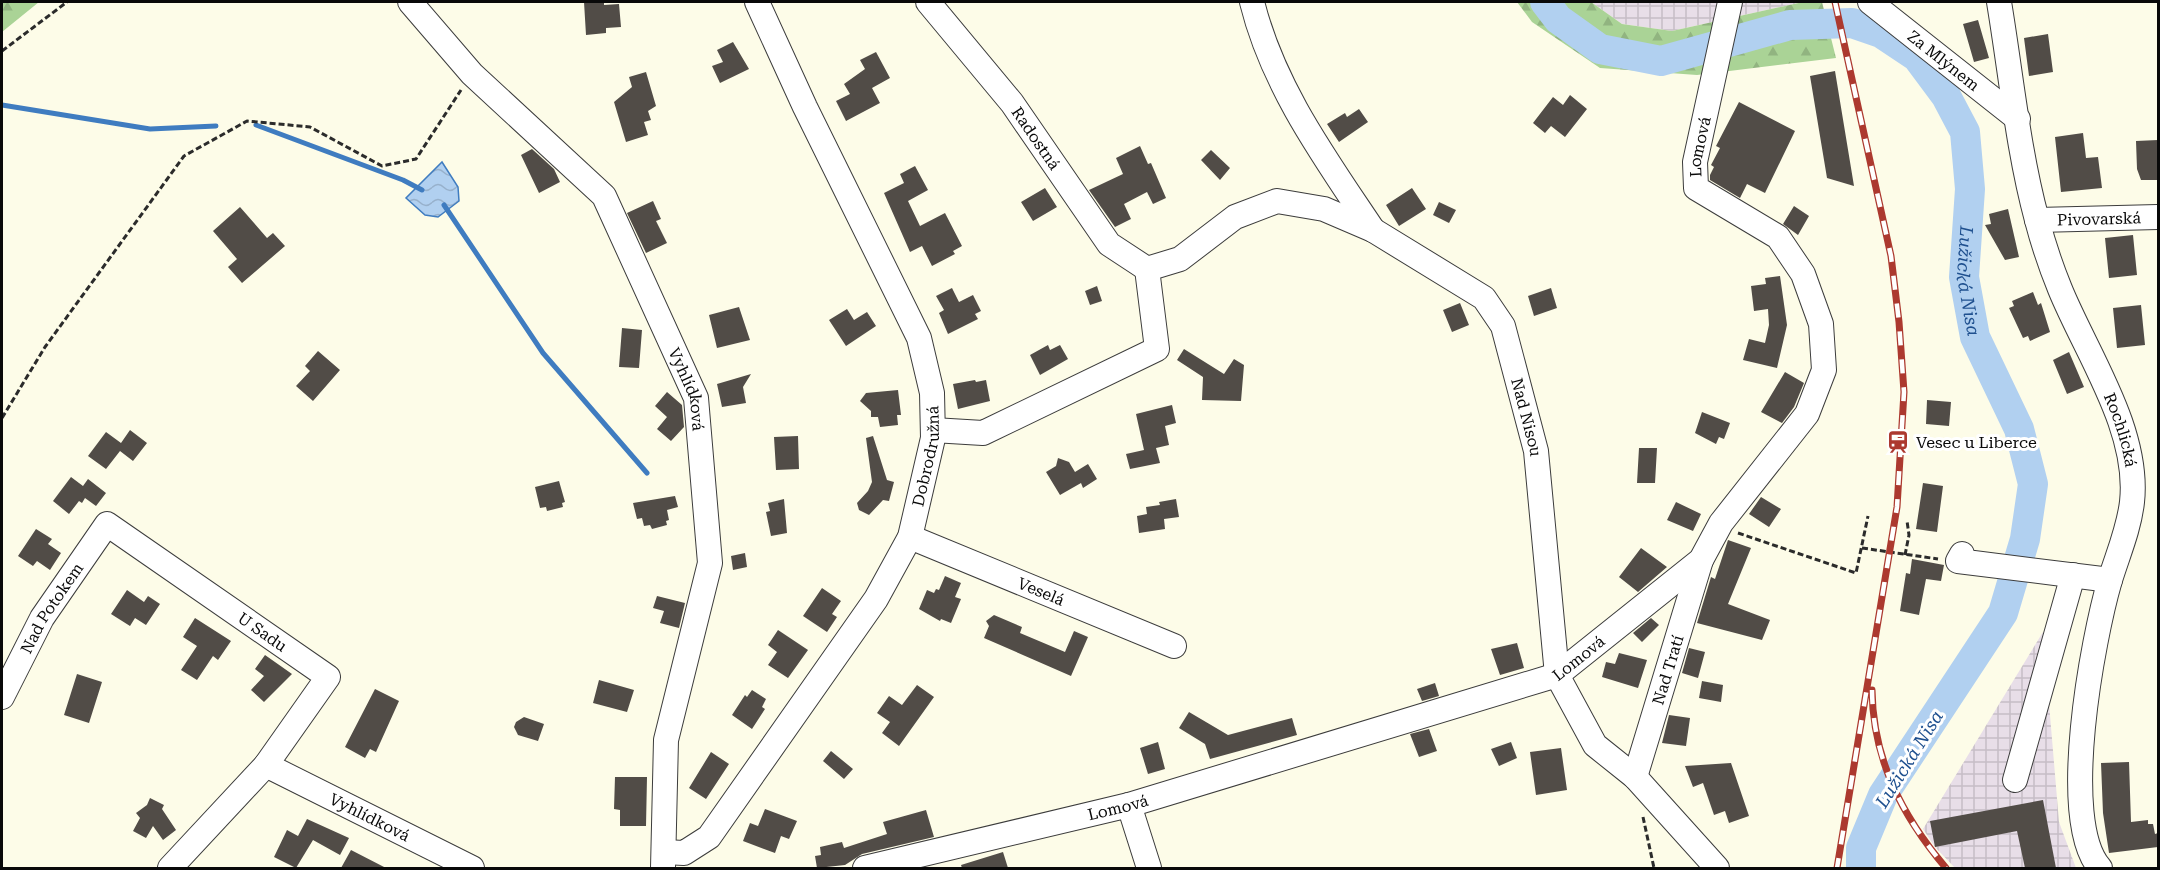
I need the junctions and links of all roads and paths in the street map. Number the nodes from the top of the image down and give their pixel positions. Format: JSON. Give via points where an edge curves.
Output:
{"nodes":[{"id":1,"x":67,"y":2,"type":"edge"},
{"id":2,"x":410,"y":2,"type":"edge"},
{"id":3,"x":758,"y":2,"type":"edge"},
{"id":4,"x":928,"y":2,"type":"edge"},
{"id":5,"x":1252,"y":2,"type":"edge"},
{"id":6,"x":1870,"y":2,"type":"edge"},
{"id":7,"x":1999,"y":2,"type":"edge"},
{"id":8,"x":1727,"y":11,"type":"edge"},
{"id":9,"x":2,"y":51,"type":"edge"},
{"id":10,"x":472,"y":74,"type":"junction"},
{"id":11,"x":2018,"y":119,"type":"junction"},
{"id":12,"x":2158,"y":218,"type":"edge"},
{"id":13,"x":2037,"y":220,"type":"junction"},
{"id":14,"x":1373,"y":230,"type":"junction"},
{"id":15,"x":1147,"y":269,"type":"junction"},
{"id":16,"x":2,"y":418,"type":"edge"},
{"id":17,"x":933,"y":430,"type":"junction"},
{"id":18,"x":1868,"y":516,"type":"dead end"},
{"id":19,"x":1907,"y":521,"type":"dead end"},
{"id":20,"x":1721,"y":523,"type":"junction"},
{"id":21,"x":107,"y":524,"type":"joint"},
{"id":22,"x":910,"y":537,"type":"junction"},
{"id":23,"x":1862,"y":548,"type":"junction"},
{"id":24,"x":1905,"y":555,"type":"junction"},
{"id":25,"x":1960,"y":558,"type":"joint"},
{"id":26,"x":1701,"y":560,"type":"junction"},
{"id":27,"x":2073,"y":575,"type":"junction"},
{"id":28,"x":2110,"y":580,"type":"junction"},
{"id":29,"x":1174,"y":646,"type":"dead end"},
{"id":30,"x":1557,"y":675,"type":"junction"},
{"id":31,"x":2,"y":697,"type":"edge"},
{"id":32,"x":266,"y":765,"type":"junction"},
{"id":33,"x":1635,"y":777,"type":"junction"},
{"id":34,"x":2015,"y":780,"type":"dead end"},
{"id":35,"x":1129,"y":805,"type":"junction"},
{"id":36,"x":1642,"y":811,"type":"dead end"},
{"id":37,"x":950,"y":859,"type":"edge"},
{"id":38,"x":664,"y":860,"type":"edge"},
{"id":39,"x":170,"y":868,"type":"edge"},
{"id":40,"x":472,"y":868,"type":"edge"},
{"id":41,"x":865,"y":868,"type":"edge"},
{"id":42,"x":1149,"y":868,"type":"edge"},
{"id":43,"x":1654,"y":868,"type":"edge"},
{"id":44,"x":1717,"y":868,"type":"edge"},
{"id":45,"x":2100,"y":868,"type":"edge"}],
"edges":[{"from":1,"to":9,"type":"path"},
{"from":2,"to":10,"type":"street","name":"Vyhlídková"},
{"from":3,"to":17,"type":"street","name":"Dobrodružná","via":[[919,338],[932,393]]},
{"from":4,"to":15,"type":"street","name":"Radostná","via":[[1012,103],[1109,244]]},
{"from":5,"to":14,"type":"street","name":"Nad Nisou","via":[[1262,36],[1297,116]]},
{"from":6,"to":11,"type":"street","name":"Za Mlýnem"},
{"from":7,"to":11,"type":"street","name":"Rochlická"},
{"from":8,"to":20,"type":"street","name":"Lomová","via":[[1695,162],[1696,188],[1778,237],[1803,274],[1821,324],[1824,370],[1807,414]]},
{"from":10,"to":16,"type":"path","via":[[416,159],[382,166],[310,127],[247,121],[184,156],[45,347]]},
{"from":10,"to":38,"type":"street","name":"Vyhlídková","via":[[604,196],[696,398],[710,563],[666,740]]},
{"from":11,"to":13,"type":"street","name":"Rochlická"},
{"from":12,"to":13,"type":"street","name":"Pivovarská"},
{"from":13,"to":28,"type":"street","name":"Rochlická","via":[[2060,289],[2129,451],[2132,500],[2127,530]]},
{"from":14,"to":15,"type":"street","name":"Nad Nisou","via":[[1324,209],[1277,201],[1235,217],[1180,259]]},
{"from":14,"to":30,"type":"street","name":"Nad Nisou","via":[[1484,298],[1503,326],[1536,450]]},
{"from":15,"to":17,"type":"street","via":[[1157,349],[983,434]]},
{"from":17,"to":22,"type":"street","name":"Dobrodružná"},
{"from":18,"to":23,"type":"path"},
{"from":19,"to":24,"type":"path"},
{"from":20,"to":23,"type":"path","via":[[1733,531],[1854,573],[1858,571]]},
{"from":20,"to":26,"type":"street","name":"Lomová"},
{"from":21,"to":31,"type":"street","name":"Nad Potokem","via":[[42,618]]},
{"from":21,"to":32,"type":"street","name":"U Sadu","via":[[328,677]]},
{"from":22,"to":29,"type":"street","name":"Veselá"},
{"from":22,"to":38,"type":"street","name":"Dobrodružná","via":[[876,599],[709,837],[684,854]]},
{"from":23,"to":24,"type":"path"},
{"from":24,"to":25,"type":"path"},
{"from":25,"to":27,"type":"street"},
{"from":26,"to":30,"type":"street","name":"Lomová"},
{"from":26,"to":33,"type":"street","name":"Nad Tratí"},
{"from":27,"to":28,"type":"street"},
{"from":27,"to":34,"type":"street"},
{"from":28,"to":45,"type":"street","name":"Rochlická","via":[[2092,666],[2080,764],[2083,822]]},
{"from":30,"to":33,"type":"street","via":[[1595,745]]},
{"from":30,"to":35,"type":"street","name":"Lomová"},
{"from":32,"to":39,"type":"street"},
{"from":32,"to":40,"type":"street","name":"Vyhlídková"},
{"from":33,"to":44,"type":"street"},
{"from":35,"to":37,"type":"street","name":"Lomová"},
{"from":35,"to":42,"type":"street"},
{"from":36,"to":43,"type":"path"},
{"from":37,"to":41,"type":"street","name":"Lomová"}]}
